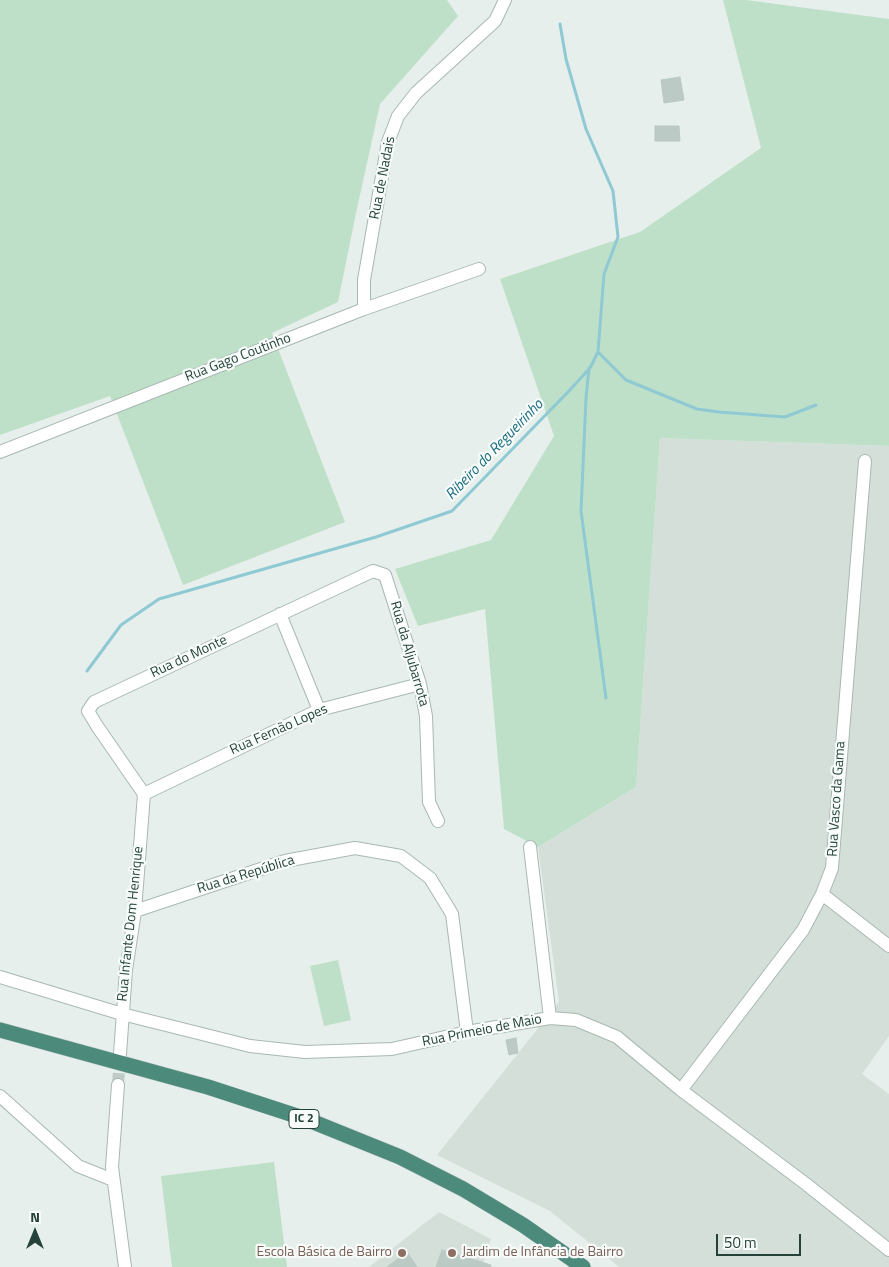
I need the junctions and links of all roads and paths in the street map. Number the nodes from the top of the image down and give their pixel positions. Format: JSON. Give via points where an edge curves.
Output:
{"nodes":[{"id":1,"x":505,"y":0,"type":"edge"},
{"id":2,"x":478,"y":269,"type":"dead end"},
{"id":3,"x":364,"y":309,"type":"junction"},
{"id":4,"x":0,"y":452,"type":"edge"},
{"id":5,"x":865,"y":461,"type":"dead end"},
{"id":6,"x":386,"y":575,"type":"joint"},
{"id":7,"x":280,"y":614,"type":"junction"},
{"id":8,"x":420,"y":684,"type":"junction"},
{"id":9,"x":319,"y":710,"type":"junction"},
{"id":10,"x":144,"y":794,"type":"junction"},
{"id":11,"x":438,"y":821,"type":"dead end"},
{"id":12,"x":530,"y":846,"type":"dead end"},
{"id":13,"x":822,"y":894,"type":"junction"},
{"id":14,"x":135,"y":911,"type":"junction"},
{"id":15,"x":889,"y":946,"type":"edge"},
{"id":16,"x":0,"y":977,"type":"edge"},
{"id":17,"x":122,"y":1014,"type":"junction"},
{"id":18,"x":550,"y":1018,"type":"junction"},
{"id":19,"x":0,"y":1030,"type":"edge"},
{"id":20,"x":468,"y":1032,"type":"junction"},
{"id":21,"x":0,"y":1038,"type":"edge"},
{"id":22,"x":120,"y":1054,"type":"tunnel mouth"},
{"id":23,"x":118,"y":1085,"type":"tunnel mouth"},
{"id":24,"x":681,"y":1090,"type":"junction"},
{"id":25,"x":0,"y":1096,"type":"edge"},
{"id":26,"x":113,"y":1180,"type":"junction"},
{"id":27,"x":889,"y":1250,"type":"edge"},
{"id":28,"x":125,"y":1267,"type":"edge"},
{"id":29,"x":572,"y":1267,"type":"edge"},
{"id":30,"x":583,"y":1267,"type":"edge"}],
"edges":[{"from":1,"to":3,"type":"street","name":"Rua de Nadais","via":[[495,21],[416,94],[398,116],[388,142],[383,170],[364,280]]},
{"from":2,"to":3,"type":"street","name":"Rua Gago Coutinho"},
{"from":3,"to":4,"type":"street","name":"Rua Gago Coutinho"},
{"from":5,"to":13,"type":"street","name":"Rua Vasco da Gama","via":[[832,868]]},
{"from":6,"to":7,"type":"street","name":"Rua do Monte","via":[[373,571]]},
{"from":6,"to":8,"type":"street","name":"Rua da Aljubarrota"},
{"from":7,"to":9,"type":"street"},
{"from":7,"to":10,"type":"street","name":"Rua do Monte","via":[[94,702],[88,711]]},
{"from":8,"to":9,"type":"street","name":"Rua Fernão Lopes"},
{"from":8,"to":11,"type":"street","name":"Rua da Aljubarrota","via":[[426,716],[429,802]]},
{"from":9,"to":10,"type":"street","name":"Rua Fernão Lopes"},
{"from":10,"to":14,"type":"street","name":"Rua Infante Dom Henrique"},
{"from":12,"to":18,"type":"street"},
{"from":13,"to":15,"type":"street"},
{"from":13,"to":24,"type":"street","name":"Rua Vasco da Gama","via":[[803,930]]},
{"from":14,"to":17,"type":"street","name":"Rua Infante Dom Henrique"},
{"from":14,"to":20,"type":"street","name":"Rua da República","via":[[285,861],[355,848],[401,856],[430,878],[452,914]]},
{"from":16,"to":17,"type":"street","name":"Rua Primeio de Maio"},
{"from":17,"to":20,"type":"street","name":"Rua Primeio de Maio","via":[[250,1046],[305,1052],[392,1049]]},
{"from":17,"to":22,"type":"street","name":"Rua Infante Dom Henrique"},
{"from":18,"to":20,"type":"street","name":"Rua Primeio de Maio"},
{"from":18,"to":24,"type":"street","name":"Rua Primeio de Maio","via":[[576,1020],[617,1037]]},
{"from":19,"to":30,"type":"highway","number":"IC 2","via":[[208,1087],[306,1119],[383,1150],[523,1225]]},
{"from":21,"to":29,"type":"highway","number":"IC 2","via":[[207,1095],[304,1126],[407,1169],[520,1233]]},
{"from":23,"to":26,"type":"street"},
{"from":24,"to":27,"type":"street","name":"Rua Primeio de Maio"},
{"from":25,"to":26,"type":"street","via":[[78,1166]]},
{"from":26,"to":28,"type":"street"}]}
